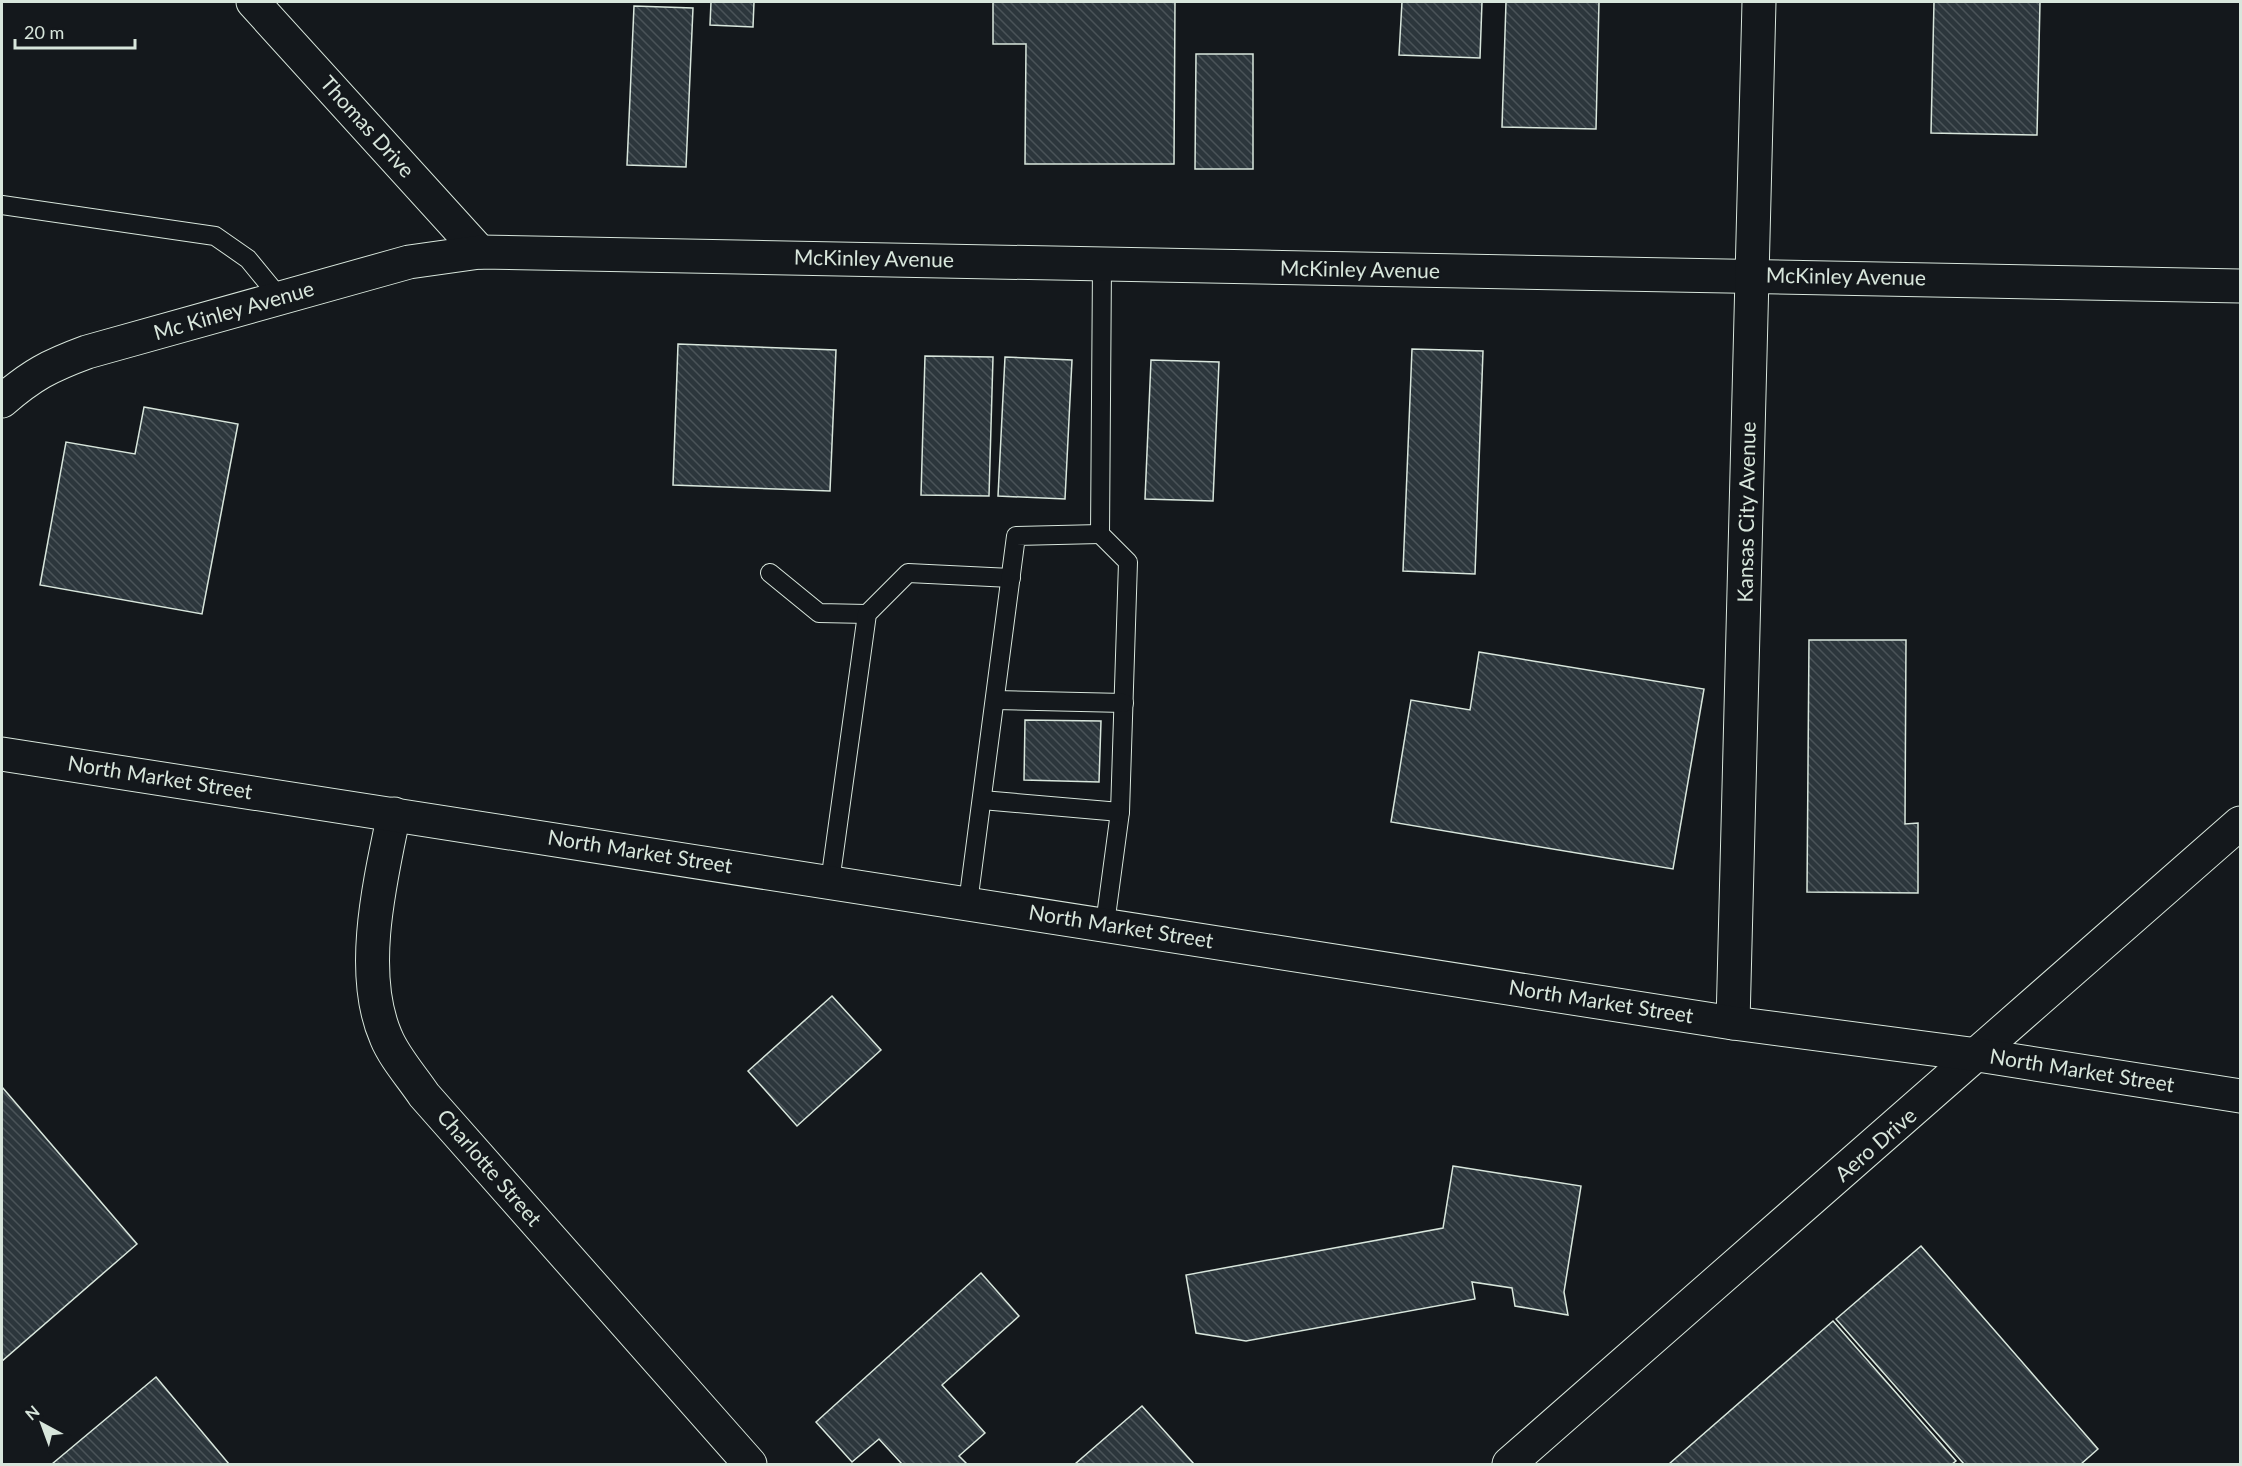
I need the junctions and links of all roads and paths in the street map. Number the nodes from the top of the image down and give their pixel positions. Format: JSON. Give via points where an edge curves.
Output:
{"nodes":[{"id":1,"x":253,"y":2,"type":"edge"},
{"id":2,"x":1759,"y":2,"type":"edge"},
{"id":3,"x":2,"y":205,"type":"edge"},
{"id":4,"x":480,"y":252,"type":"junction"},
{"id":5,"x":1102,"y":265,"type":"junction"},
{"id":6,"x":1753,"y":275,"type":"junction"},
{"id":7,"x":2241,"y":286,"type":"edge"},
{"id":8,"x":280,"y":298,"type":"junction"},
{"id":9,"x":2,"y":401,"type":"edge"},
{"id":10,"x":1100,"y":534,"type":"junction"},
{"id":11,"x":770,"y":573,"type":"dead end"},
{"id":12,"x":1011,"y":578,"type":"junction"},
{"id":13,"x":867,"y":614,"type":"junction"},
{"id":14,"x":995,"y":700,"type":"junction"},
{"id":15,"x":1124,"y":703,"type":"junction"},
{"id":16,"x":2,"y":754,"type":"edge"},
{"id":17,"x":982,"y":800,"type":"junction"},
{"id":18,"x":1120,"y":812,"type":"junction"},
{"id":19,"x":393,"y":814,"type":"junction"},
{"id":20,"x":2241,"y":823,"type":"edge"},
{"id":21,"x":830,"y":882,"type":"junction"},
{"id":22,"x":968,"y":903,"type":"junction"},
{"id":23,"x":1105,"y":924,"type":"junction"},
{"id":24,"x":1733,"y":1023,"type":"junction"},
{"id":25,"x":1978,"y":1055,"type":"junction"},
{"id":26,"x":2241,"y":1096,"type":"edge"},
{"id":27,"x":750,"y":1464,"type":"edge"},
{"id":28,"x":1509,"y":1464,"type":"edge"}],
"edges":[{"from":1,"to":4,"type":"street","name":"Thomas Drive"},
{"from":2,"to":6,"type":"street","name":"Kansas City Avenue"},
{"from":3,"to":8,"type":"lane","via":[[215,236],[248,259]]},
{"from":4,"to":5,"type":"street","name":"McKinley Avenue"},
{"from":4,"to":8,"type":"street","name":"Mc Kinley Avenue","via":[[409,262]]},
{"from":5,"to":6,"type":"street","name":"McKinley Avenue"},
{"from":5,"to":10,"type":"lane"},
{"from":6,"to":7,"type":"street","name":"McKinley Avenue"},
{"from":6,"to":24,"type":"street","name":"Kansas City Avenue"},
{"from":8,"to":9,"type":"street","name":"Mc Kinley Avenue","via":[[48,366]]},
{"from":10,"to":12,"type":"lane","via":[[1016,536]]},
{"from":10,"to":15,"type":"lane","via":[[1128,562]]},
{"from":11,"to":13,"type":"lane","via":[[819,613]]},
{"from":12,"to":13,"type":"lane","via":[[908,573]]},
{"from":12,"to":14,"type":"lane"},
{"from":13,"to":21,"type":"lane"},
{"from":14,"to":15,"type":"lane"},
{"from":14,"to":17,"type":"lane"},
{"from":15,"to":18,"type":"lane"},
{"from":16,"to":19,"type":"street","name":"North Market Street"},
{"from":17,"to":18,"type":"lane"},
{"from":17,"to":22,"type":"lane"},
{"from":18,"to":23,"type":"lane"},
{"from":19,"to":21,"type":"street","name":"North Market Street"},
{"from":19,"to":27,"type":"street","name":"Charlotte Street","via":[[371,959],[373,1000],[386,1039],[424,1095]]},
{"from":20,"to":25,"type":"street","name":"Aero Drive"},
{"from":21,"to":22,"type":"street","name":"North Market Street"},
{"from":22,"to":23,"type":"street","name":"North Market Street"},
{"from":23,"to":24,"type":"street","name":"North Market Street"},
{"from":24,"to":25,"type":"street","name":"North Market Street"},
{"from":25,"to":26,"type":"street","name":"North Market Street"},
{"from":25,"to":28,"type":"street","name":"Aero Drive"}]}
